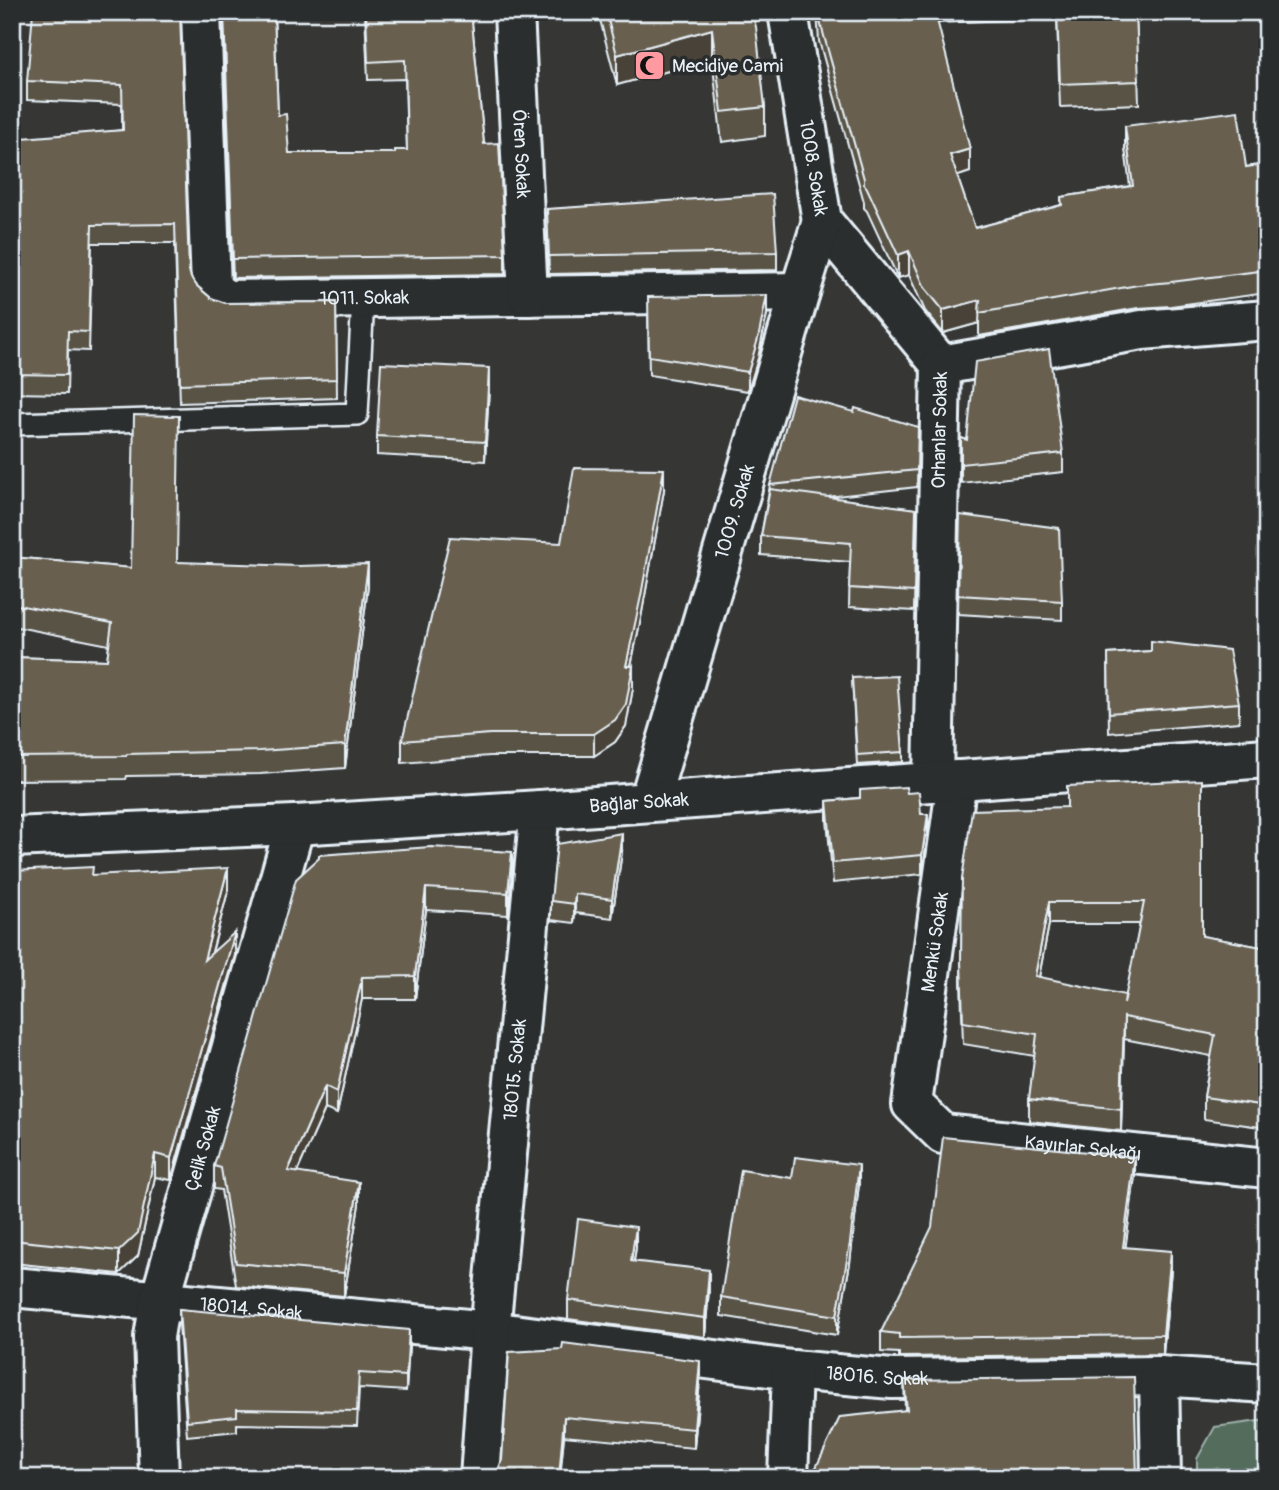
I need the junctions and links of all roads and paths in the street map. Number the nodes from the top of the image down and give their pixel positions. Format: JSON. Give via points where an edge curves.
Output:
{"nodes":[{"id":1,"x":201,"y":12,"type":"edge"},
{"id":2,"x":514,"y":12,"type":"edge"},
{"id":3,"x":788,"y":12,"type":"edge"},
{"id":4,"x":822,"y":221,"type":"junction"},
{"id":5,"x":800,"y":292,"type":"junction"},
{"id":6,"x":528,"y":296,"type":"junction"},
{"id":7,"x":363,"y":298,"type":"junction"},
{"id":8,"x":1267,"y":320,"type":"edge"},
{"id":9,"x":941,"y":365,"type":"junction"},
{"id":10,"x":12,"y":424,"type":"edge"},
{"id":11,"x":1267,"y":758,"type":"edge"},
{"id":12,"x":945,"y":781,"type":"junction"},
{"id":13,"x":649,"y":802,"type":"junction"},
{"id":14,"x":540,"y":810,"type":"junction"},
{"id":15,"x":295,"y":825,"type":"junction"},
{"id":16,"x":12,"y":837,"type":"edge"},
{"id":17,"x":912,"y":1104,"type":"joint"},
{"id":18,"x":1267,"y":1168,"type":"edge"},
{"id":19,"x":12,"y":1287,"type":"edge"},
{"id":20,"x":160,"y":1300,"type":"junction"},
{"id":21,"x":490,"y":1331,"type":"junction"},
{"id":22,"x":792,"y":1370,"type":"junction"},
{"id":23,"x":1160,"y":1376,"type":"junction"},
{"id":24,"x":1267,"y":1383,"type":"edge"},
{"id":25,"x":159,"y":1478,"type":"edge"},
{"id":26,"x":480,"y":1478,"type":"edge"},
{"id":27,"x":788,"y":1478,"type":"edge"},
{"id":28,"x":1161,"y":1478,"type":"edge"}],
"edges":[{"from":1,"to":7,"type":"street","name":"1011. Sokak","via":[[211,288],[225,300]]},
{"from":2,"to":6,"type":"street","name":"Ören Sokak"},
{"from":3,"to":4,"type":"street","name":"1008. Sokak"},
{"from":4,"to":5,"type":"street","name":"1009. Sokak"},
{"from":4,"to":9,"type":"street","name":"1008. Sokak"},
{"from":5,"to":6,"type":"street","name":"1011. Sokak"},
{"from":5,"to":13,"type":"street","name":"1009. Sokak"},
{"from":6,"to":7,"type":"street","name":"1011. Sokak"},
{"from":7,"to":10,"type":"lane","via":[[357,414]]},
{"from":8,"to":9,"type":"street","name":"Orhanlar Sokak","via":[[1142,330]]},
{"from":9,"to":12,"type":"street","name":"Orhanlar Sokak"},
{"from":11,"to":12,"type":"street","name":"Bağlar Sokak"},
{"from":12,"to":13,"type":"street","name":"Bağlar Sokak"},
{"from":12,"to":17,"type":"street","name":"Menkü Sokak"},
{"from":13,"to":14,"type":"street","name":"Bağlar Sokak"},
{"from":14,"to":15,"type":"street","name":"Bağlar Sokak"},
{"from":14,"to":21,"type":"street","name":"18015. Sokak"},
{"from":15,"to":16,"type":"street","name":"Bağlar Sokak"},
{"from":15,"to":20,"type":"street","name":"Çelik Sokak"},
{"from":17,"to":18,"type":"street","name":"Kayırlar Sokağı","via":[[943,1134]]},
{"from":19,"to":20,"type":"street","name":"18014. Sokak"},
{"from":20,"to":21,"type":"street","name":"18014. Sokak"},
{"from":20,"to":25,"type":"street","name":"Çelik Sokak","via":[[154,1337]]},
{"from":21,"to":22,"type":"street","name":"18016. Sokak"},
{"from":21,"to":26,"type":"street","name":"18015. Sokak"},
{"from":22,"to":23,"type":"street","name":"18016. Sokak","via":[[892,1379]]},
{"from":22,"to":27,"type":"street"},
{"from":23,"to":24,"type":"street","name":"18016. Sokak"},
{"from":23,"to":28,"type":"street"}]}
